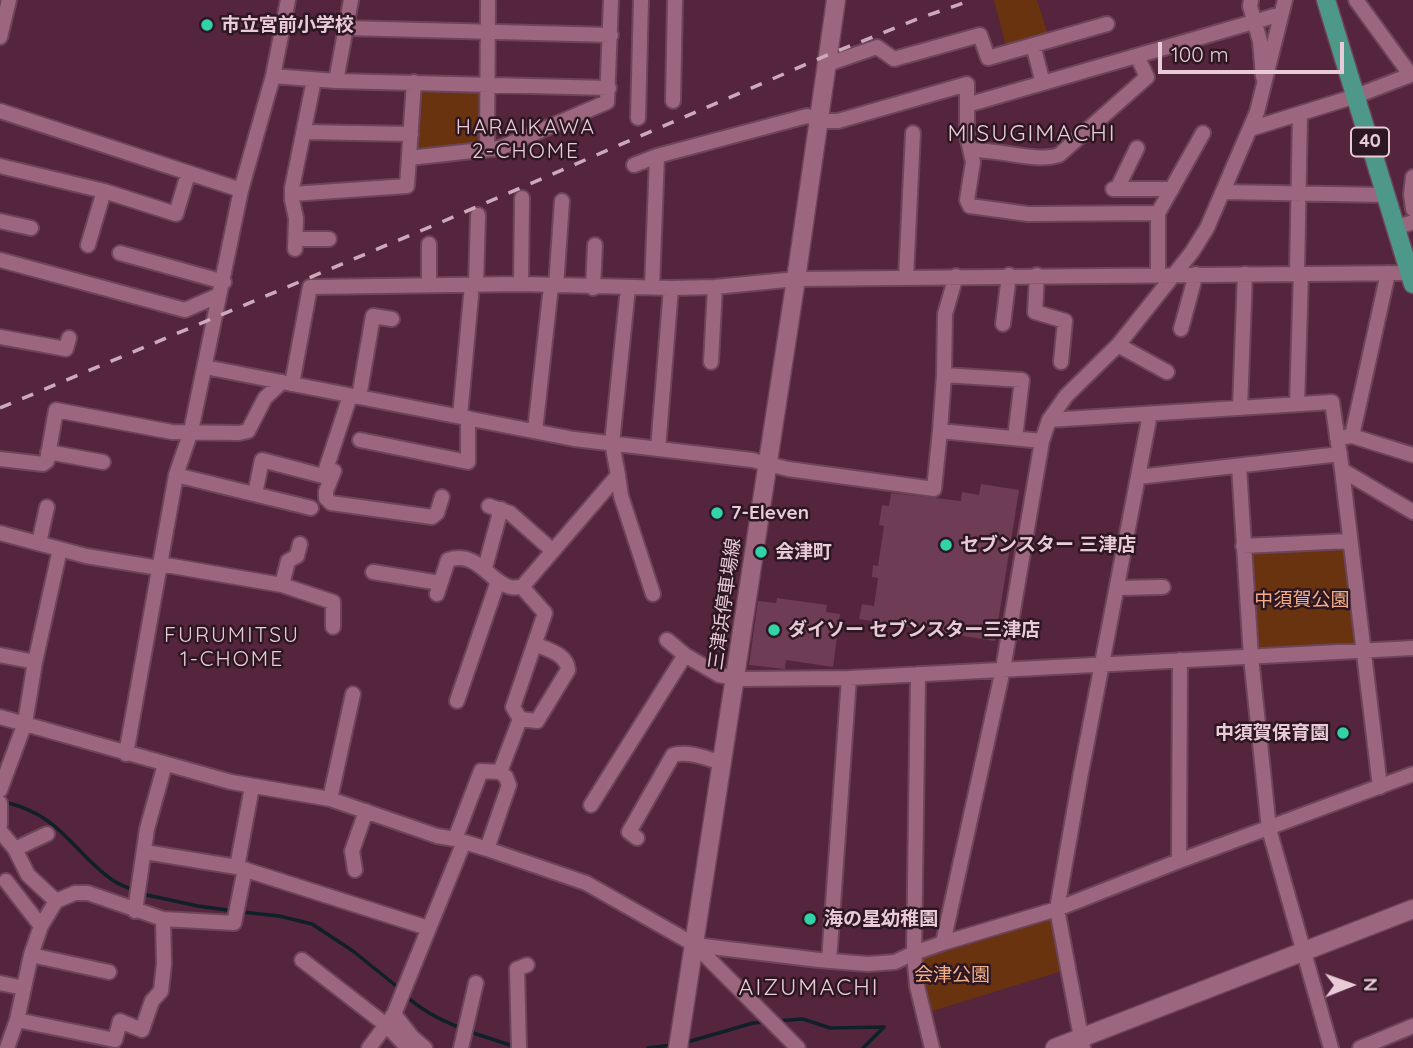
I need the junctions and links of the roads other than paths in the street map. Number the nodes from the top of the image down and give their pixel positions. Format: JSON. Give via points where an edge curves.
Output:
{"nodes":[{"id":1,"x":9,"y":0,"type":"edge"},
{"id":2,"x":288,"y":0,"type":"edge"},
{"id":3,"x":351,"y":0,"type":"edge"},
{"id":4,"x":488,"y":0,"type":"edge"},
{"id":5,"x":611,"y":0,"type":"edge"},
{"id":6,"x":641,"y":0,"type":"edge"},
{"id":7,"x":675,"y":0,"type":"edge"},
{"id":8,"x":836,"y":0,"type":"edge"},
{"id":9,"x":1326,"y":0,"type":"edge"},
{"id":10,"x":1356,"y":0,"type":"edge"},
{"id":11,"x":1248,"y":2,"type":"edge"},
{"id":12,"x":1283,"y":7,"type":"edge"},
{"id":13,"x":1255,"y":22,"type":"junction"},
{"id":14,"x":1107,"y":24,"type":"dead end"},
{"id":15,"x":346,"y":28,"type":"junction"},
{"id":16,"x":488,"y":32,"type":"junction"},
{"id":17,"x":611,"y":35,"type":"junction"},
{"id":18,"x":0,"y":37,"type":"edge"},
{"id":19,"x":1033,"y":45,"type":"junction"},
{"id":20,"x":1137,"y":56,"type":"junction"},
{"id":21,"x":828,"y":64,"type":"junction"},
{"id":22,"x":273,"y":76,"type":"junction"},
{"id":23,"x":1411,"y":78,"type":"edge"},
{"id":24,"x":314,"y":80,"type":"junction"},
{"id":25,"x":336,"y":81,"type":"junction"},
{"id":26,"x":414,"y":82,"type":"junction"},
{"id":27,"x":1043,"y":83,"type":"junction"},
{"id":28,"x":487,"y":84,"type":"junction"},
{"id":29,"x":1263,"y":84,"type":"junction"},
{"id":30,"x":610,"y":88,"type":"junction"},
{"id":31,"x":1356,"y":96,"type":"junction"},
{"id":32,"x":673,"y":101,"type":"dead end"},
{"id":33,"x":967,"y":105,"type":"junction"},
{"id":34,"x":0,"y":111,"type":"edge"},
{"id":35,"x":1300,"y":114,"type":"junction"},
{"id":36,"x":638,"y":118,"type":"dead end"},
{"id":37,"x":819,"y":119,"type":"junction"},
{"id":38,"x":1250,"y":129,"type":"junction"},
{"id":39,"x":304,"y":132,"type":"junction"},
{"id":40,"x":913,"y":133,"type":"dead end"},
{"id":41,"x":411,"y":134,"type":"junction"},
{"id":42,"x":1203,"y":134,"type":"dead end"},
{"id":43,"x":1137,"y":148,"type":"dead end"},
{"id":44,"x":487,"y":149,"type":"junction"},
{"id":45,"x":971,"y":150,"type":"junction"},
{"id":46,"x":657,"y":156,"type":"junction"},
{"id":47,"x":409,"y":158,"type":"junction"},
{"id":48,"x":634,"y":165,"type":"dead end"},
{"id":49,"x":0,"y":166,"type":"edge"},
{"id":50,"x":188,"y":174,"type":"junction"},
{"id":51,"x":1413,"y":177,"type":"edge"},
{"id":52,"x":1171,"y":189,"type":"junction"},
{"id":53,"x":104,"y":191,"type":"junction"},
{"id":54,"x":241,"y":191,"type":"junction"},
{"id":55,"x":1223,"y":192,"type":"junction"},
{"id":56,"x":1298,"y":193,"type":"junction"},
{"id":57,"x":292,"y":194,"type":"junction"},
{"id":58,"x":1385,"y":195,"type":"junction"},
{"id":59,"x":522,"y":198,"type":"dead end"},
{"id":60,"x":562,"y":201,"type":"dead end"},
{"id":61,"x":1413,"y":209,"type":"edge"},
{"id":62,"x":1158,"y":213,"type":"junction"},
{"id":63,"x":478,"y":215,"type":"dead end"},
{"id":64,"x":0,"y":221,"type":"edge"},
{"id":65,"x":1413,"y":222,"type":"edge"},
{"id":66,"x":32,"y":228,"type":"dead end"},
{"id":67,"x":1395,"y":228,"type":"junction"},
{"id":68,"x":329,"y":239,"type":"dead end"},
{"id":69,"x":429,"y":244,"type":"dead end"},
{"id":70,"x":88,"y":245,"type":"dead end"},
{"id":71,"x":595,"y":245,"type":"dead end"},
{"id":72,"x":120,"y":253,"type":"dead end"},
{"id":73,"x":0,"y":260,"type":"edge"},
{"id":74,"x":1299,"y":273,"type":"junction"},
{"id":75,"x":1388,"y":273,"type":"junction"},
{"id":76,"x":1158,"y":274,"type":"junction"},
{"id":77,"x":1173,"y":274,"type":"junction"},
{"id":78,"x":1196,"y":274,"type":"junction"},
{"id":79,"x":1245,"y":274,"type":"junction"},
{"id":80,"x":1009,"y":275,"type":"junction"},
{"id":81,"x":1037,"y":275,"type":"junction"},
{"id":82,"x":906,"y":276,"type":"junction"},
{"id":83,"x":956,"y":276,"type":"junction"},
{"id":84,"x":1411,"y":278,"type":"edge"},
{"id":85,"x":796,"y":279,"type":"junction"},
{"id":86,"x":521,"y":284,"type":"junction"},
{"id":87,"x":429,"y":285,"type":"junction"},
{"id":88,"x":474,"y":285,"type":"junction"},
{"id":89,"x":554,"y":286,"type":"junction"},
{"id":90,"x":715,"y":287,"type":"junction"},
{"id":91,"x":221,"y":288,"type":"junction"},
{"id":92,"x":593,"y":288,"type":"junction"},
{"id":93,"x":628,"y":288,"type":"junction"},
{"id":94,"x":652,"y":288,"type":"junction"},
{"id":95,"x":671,"y":288,"type":"junction"},
{"id":96,"x":392,"y":319,"type":"dead end"},
{"id":97,"x":1003,"y":324,"type":"dead end"},
{"id":98,"x":1181,"y":330,"type":"dead end"},
{"id":99,"x":0,"y":337,"type":"edge"},
{"id":100,"x":69,"y":338,"type":"dead end"},
{"id":101,"x":1118,"y":345,"type":"junction"},
{"id":102,"x":711,"y":362,"type":"dead end"},
{"id":103,"x":1061,"y":362,"type":"dead end"},
{"id":104,"x":205,"y":368,"type":"junction"},
{"id":105,"x":1167,"y":372,"type":"dead end"},
{"id":106,"x":944,"y":375,"type":"junction"},
{"id":107,"x":287,"y":383,"type":"junction"},
{"id":108,"x":355,"y":396,"type":"junction"},
{"id":109,"x":1297,"y":404,"type":"junction"},
{"id":110,"x":1240,"y":408,"type":"junction"},
{"id":111,"x":1150,"y":414,"type":"junction"},
{"id":112,"x":464,"y":417,"type":"junction"},
{"id":113,"x":1049,"y":420,"type":"junction"},
{"id":114,"x":191,"y":431,"type":"junction"},
{"id":115,"x":534,"y":431,"type":"junction"},
{"id":116,"x":940,"y":431,"type":"junction"},
{"id":117,"x":1345,"y":437,"type":"junction"},
{"id":118,"x":1015,"y":438,"type":"junction"},
{"id":119,"x":360,"y":440,"type":"dead end"},
{"id":120,"x":1042,"y":441,"type":"junction"},
{"id":121,"x":612,"y":443,"type":"junction"},
{"id":122,"x":658,"y":449,"type":"junction"},
{"id":123,"x":48,"y":452,"type":"junction"},
{"id":124,"x":1340,"y":454,"type":"junction"},
{"id":125,"x":1413,"y":455,"type":"edge"},
{"id":126,"x":0,"y":459,"type":"edge"},
{"id":127,"x":103,"y":462,"type":"dead end"},
{"id":128,"x":766,"y":464,"type":"junction"},
{"id":129,"x":1239,"y":466,"type":"junction"},
{"id":130,"x":1342,"y":470,"type":"junction"},
{"id":131,"x":334,"y":471,"type":"junction"},
{"id":132,"x":176,"y":475,"type":"junction"},
{"id":133,"x":618,"y":475,"type":"junction"},
{"id":134,"x":1138,"y":477,"type":"junction"},
{"id":135,"x":255,"y":494,"type":"junction"},
{"id":136,"x":442,"y":497,"type":"dead end"},
{"id":137,"x":47,"y":507,"type":"dead end"},
{"id":138,"x":311,"y":508,"type":"dead end"},
{"id":139,"x":1413,"y":512,"type":"edge"},
{"id":140,"x":0,"y":533,"type":"edge"},
{"id":141,"x":1350,"y":541,"type":"junction"},
{"id":142,"x":39,"y":543,"type":"junction"},
{"id":143,"x":300,"y":544,"type":"dead end"},
{"id":144,"x":1243,"y":546,"type":"junction"},
{"id":145,"x":60,"y":549,"type":"junction"},
{"id":146,"x":553,"y":551,"type":"junction"},
{"id":147,"x":160,"y":566,"type":"junction"},
{"id":148,"x":485,"y":568,"type":"junction"},
{"id":149,"x":380,"y":577,"type":"dead end"},
{"id":150,"x":498,"y":581,"type":"junction"},
{"id":151,"x":282,"y":584,"type":"junction"},
{"id":152,"x":522,"y":587,"type":"junction"},
{"id":153,"x":1163,"y":587,"type":"dead end"},
{"id":154,"x":1118,"y":588,"type":"junction"},
{"id":155,"x":653,"y":594,"type":"dead end"},
{"id":156,"x":333,"y":627,"type":"dead end"},
{"id":157,"x":667,"y":640,"type":"dead end"},
{"id":158,"x":535,"y":643,"type":"junction"},
{"id":159,"x":1413,"y":648,"type":"edge"},
{"id":160,"x":1363,"y":649,"type":"junction"},
{"id":161,"x":0,"y":654,"type":"edge"},
{"id":162,"x":685,"y":655,"type":"junction"},
{"id":163,"x":1251,"y":657,"type":"junction"},
{"id":164,"x":1180,"y":660,"type":"junction"},
{"id":165,"x":34,"y":662,"type":"junction"},
{"id":166,"x":1103,"y":666,"type":"junction"},
{"id":167,"x":1003,"y":669,"type":"junction"},
{"id":168,"x":918,"y":674,"type":"junction"},
{"id":169,"x":849,"y":678,"type":"junction"},
{"id":170,"x":735,"y":679,"type":"junction"},
{"id":171,"x":353,"y":694,"type":"dead end"},
{"id":172,"x":457,"y":701,"type":"dead end"},
{"id":173,"x":0,"y":717,"type":"edge"},
{"id":174,"x":520,"y":719,"type":"junction"},
{"id":175,"x":25,"y":723,"type":"junction"},
{"id":176,"x":126,"y":754,"type":"junction"},
{"id":177,"x":165,"y":764,"type":"junction"},
{"id":178,"x":723,"y":764,"type":"junction"},
{"id":179,"x":500,"y":772,"type":"junction"},
{"id":180,"x":1413,"y":774,"type":"edge"},
{"id":181,"x":252,"y":787,"type":"junction"},
{"id":182,"x":1380,"y":787,"type":"junction"},
{"id":183,"x":0,"y":790,"type":"edge"},
{"id":184,"x":330,"y":799,"type":"junction"},
{"id":185,"x":0,"y":803,"type":"edge"},
{"id":186,"x":591,"y":804,"type":"dead end"},
{"id":187,"x":366,"y":811,"type":"junction"},
{"id":188,"x":0,"y":824,"type":"edge"},
{"id":189,"x":1269,"y":829,"type":"junction"},
{"id":190,"x":0,"y":831,"type":"edge"},
{"id":191,"x":47,"y":834,"type":"dead end"},
{"id":192,"x":637,"y":838,"type":"dead end"},
{"id":193,"x":459,"y":841,"type":"junction"},
{"id":194,"x":15,"y":849,"type":"junction"},
{"id":195,"x":487,"y":849,"type":"junction"},
{"id":196,"x":145,"y":852,"type":"junction"},
{"id":197,"x":1178,"y":861,"type":"junction"},
{"id":198,"x":241,"y":868,"type":"junction"},
{"id":199,"x":355,"y":870,"type":"dead end"},
{"id":200,"x":6,"y":881,"type":"dead end"},
{"id":201,"x":56,"y":901,"type":"junction"},
{"id":202,"x":1057,"y":909,"type":"junction"},
{"id":203,"x":1413,"y":909,"type":"edge"},
{"id":204,"x":135,"y":911,"type":"junction"},
{"id":205,"x":163,"y":919,"type":"junction"},
{"id":206,"x":41,"y":926,"type":"junction"},
{"id":207,"x":428,"y":929,"type":"junction"},
{"id":208,"x":943,"y":943,"type":"junction"},
{"id":209,"x":695,"y":944,"type":"junction"},
{"id":210,"x":1302,"y":951,"type":"junction"},
{"id":211,"x":914,"y":953,"type":"junction"},
{"id":212,"x":31,"y":955,"type":"junction"},
{"id":213,"x":302,"y":960,"type":"dead end"},
{"id":214,"x":829,"y":961,"type":"junction"},
{"id":215,"x":527,"y":965,"type":"dead end"},
{"id":216,"x":108,"y":972,"type":"dead end"},
{"id":217,"x":0,"y":983,"type":"edge"},
{"id":218,"x":475,"y":983,"type":"dead end"},
{"id":219,"x":24,"y":988,"type":"junction"},
{"id":220,"x":390,"y":1019,"type":"junction"},
{"id":221,"x":17,"y":1020,"type":"junction"},
{"id":222,"x":1413,"y":1026,"type":"edge"},
{"id":223,"x":1082,"y":1043,"type":"edge"},
{"id":224,"x":679,"y":1044,"type":"edge"},
{"id":225,"x":791,"y":1046,"type":"edge"},
{"id":226,"x":6,"y":1048,"type":"edge"},
{"id":227,"x":369,"y":1048,"type":"edge"},
{"id":228,"x":408,"y":1048,"type":"edge"},
{"id":229,"x":425,"y":1048,"type":"edge"},
{"id":230,"x":461,"y":1048,"type":"edge"},
{"id":231,"x":519,"y":1048,"type":"edge"},
{"id":232,"x":932,"y":1048,"type":"edge"},
{"id":233,"x":1055,"y":1048,"type":"edge"},
{"id":234,"x":1331,"y":1048,"type":"edge"},
{"id":235,"x":1360,"y":1048,"type":"edge"}],
"edges":[{"from":1,"to":18,"type":"street"},
{"from":2,"to":22,"type":"street"},
{"from":3,"to":15,"type":"street"},
{"from":4,"to":16,"type":"street"},
{"from":5,"to":17,"type":"street"},
{"from":6,"to":36,"type":"street"},
{"from":7,"to":32,"type":"street"},
{"from":8,"to":21,"type":"main road","name":"三津浜停車場線"},
{"from":9,"to":31,"type":"main road","number":"40"},
{"from":10,"to":23,"type":"street"},
{"from":11,"to":13,"type":"street"},
{"from":12,"to":13,"type":"street"},
{"from":12,"to":29,"type":"street"},
{"from":13,"to":20,"type":"street"},
{"from":13,"to":29,"type":"street"},
{"from":14,"to":19,"type":"street"},
{"from":15,"to":16,"type":"street"},
{"from":15,"to":25,"type":"street"},
{"from":16,"to":17,"type":"street"},
{"from":16,"to":28,"type":"street"},
{"from":17,"to":30,"type":"street"},
{"from":19,"to":21,"type":"street","via":[[988,58],[980,35],[894,59],[877,47]]},
{"from":19,"to":27,"type":"street"},
{"from":20,"to":27,"type":"street"},
{"from":20,"to":45,"type":"street","via":[[1147,77],[1059,155],[1041,158]]},
{"from":21,"to":37,"type":"main road","name":"三津浜停車場線"},
{"from":22,"to":24,"type":"street"},
{"from":22,"to":54,"type":"street"},
{"from":23,"to":31,"type":"street"},
{"from":24,"to":25,"type":"street"},
{"from":24,"to":39,"type":"street"},
{"from":25,"to":26,"type":"street"},
{"from":26,"to":28,"type":"street"},
{"from":26,"to":41,"type":"street"},
{"from":27,"to":33,"type":"street"},
{"from":28,"to":30,"type":"street"},
{"from":28,"to":44,"type":"street"},
{"from":29,"to":38,"type":"street"},
{"from":30,"to":44,"type":"street","via":[[602,105],[500,148]]},
{"from":31,"to":35,"type":"street"},
{"from":31,"to":58,"type":"main road","number":"40"},
{"from":33,"to":37,"type":"street","via":[[967,85],[838,121]]},
{"from":33,"to":45,"type":"street"},
{"from":34,"to":50,"type":"street"},
{"from":35,"to":38,"type":"street"},
{"from":35,"to":56,"type":"street"},
{"from":37,"to":46,"type":"street","via":[[807,116]]},
{"from":37,"to":85,"type":"main road","name":"三津浜停車場線"},
{"from":38,"to":55,"type":"street"},
{"from":39,"to":41,"type":"street"},
{"from":39,"to":57,"type":"street"},
{"from":40,"to":82,"type":"street"},
{"from":41,"to":47,"type":"street"},
{"from":42,"to":52,"type":"street"},
{"from":43,"to":52,"type":"street","via":[[1115,189]]},
{"from":44,"to":47,"type":"street"},
{"from":45,"to":62,"type":"street","via":[[970,206],[1028,215]]},
{"from":46,"to":48,"type":"street"},
{"from":46,"to":94,"type":"street"},
{"from":47,"to":57,"type":"street","via":[[407,186]]},
{"from":49,"to":53,"type":"street"},
{"from":50,"to":53,"type":"street","via":[[176,214]]},
{"from":50,"to":54,"type":"street"},
{"from":51,"to":61,"type":"street"},
{"from":52,"to":62,"type":"street"},
{"from":53,"to":70,"type":"street"},
{"from":54,"to":91,"type":"street"},
{"from":55,"to":56,"type":"street"},
{"from":55,"to":77,"type":"street","via":[[1207,228]]},
{"from":56,"to":58,"type":"street"},
{"from":56,"to":74,"type":"street"},
{"from":57,"to":68,"type":"street","via":[[295,244]]},
{"from":58,"to":67,"type":"main road","number":"40"},
{"from":59,"to":86,"type":"street"},
{"from":60,"to":89,"type":"street"},
{"from":62,"to":76,"type":"street"},
{"from":63,"to":88,"type":"street"},
{"from":64,"to":66,"type":"street"},
{"from":65,"to":67,"type":"street"},
{"from":67,"to":84,"type":"main road","number":"40"},
{"from":69,"to":87,"type":"street"},
{"from":71,"to":92,"type":"street"},
{"from":72,"to":91,"type":"street"},
{"from":73,"to":91,"type":"street","via":[[185,310]]},
{"from":74,"to":75,"type":"street"},
{"from":74,"to":79,"type":"street"},
{"from":74,"to":109,"type":"street"},
{"from":75,"to":84,"type":"street"},
{"from":75,"to":117,"type":"street"},
{"from":76,"to":77,"type":"street"},
{"from":76,"to":81,"type":"street"},
{"from":77,"to":78,"type":"street"},
{"from":77,"to":101,"type":"street"},
{"from":78,"to":79,"type":"street"},
{"from":78,"to":98,"type":"street"},
{"from":79,"to":110,"type":"street"},
{"from":80,"to":81,"type":"street"},
{"from":80,"to":83,"type":"street"},
{"from":80,"to":97,"type":"street"},
{"from":81,"to":103,"type":"street","via":[[1035,312],[1065,321]]},
{"from":82,"to":83,"type":"street"},
{"from":82,"to":85,"type":"street"},
{"from":83,"to":106,"type":"street","via":[[945,314]]},
{"from":85,"to":90,"type":"street"},
{"from":85,"to":128,"type":"main road","name":"三津浜停車場線"},
{"from":86,"to":88,"type":"street"},
{"from":86,"to":89,"type":"street"},
{"from":87,"to":88,"type":"street"},
{"from":87,"to":107,"type":"street","via":[[310,287]]},
{"from":88,"to":112,"type":"street"},
{"from":89,"to":92,"type":"street"},
{"from":89,"to":115,"type":"street"},
{"from":90,"to":95,"type":"street"},
{"from":90,"to":102,"type":"street"},
{"from":91,"to":104,"type":"street"},
{"from":92,"to":93,"type":"street"},
{"from":93,"to":94,"type":"street"},
{"from":93,"to":121,"type":"street"},
{"from":94,"to":95,"type":"street"},
{"from":95,"to":122,"type":"street"},
{"from":96,"to":108,"type":"street","via":[[373,316]]},
{"from":99,"to":100,"type":"street","via":[[66,349]]},
{"from":101,"to":105,"type":"street"},
{"from":101,"to":113,"type":"street","via":[[1066,396]]},
{"from":104,"to":107,"type":"street"},
{"from":104,"to":114,"type":"street"},
{"from":106,"to":116,"type":"street"},
{"from":106,"to":118,"type":"street","via":[[1022,380]]},
{"from":107,"to":108,"type":"street"},
{"from":107,"to":114,"type":"street","via":[[265,398],[248,431]]},
{"from":108,"to":112,"type":"street"},
{"from":108,"to":131,"type":"street"},
{"from":109,"to":110,"type":"street"},
{"from":109,"to":117,"type":"street","via":[[1332,402]]},
{"from":110,"to":111,"type":"street"},
{"from":111,"to":113,"type":"street"},
{"from":111,"to":134,"type":"street"},
{"from":112,"to":115,"type":"street"},
{"from":112,"to":119,"type":"street","via":[[468,461]]},
{"from":113,"to":120,"type":"street"},
{"from":114,"to":123,"type":"street","via":[[172,432],[56,411]]},
{"from":114,"to":132,"type":"street"},
{"from":115,"to":121,"type":"street"},
{"from":116,"to":118,"type":"street"},
{"from":116,"to":128,"type":"street","via":[[934,489]]},
{"from":117,"to":124,"type":"street"},
{"from":117,"to":125,"type":"street"},
{"from":118,"to":120,"type":"street"},
{"from":120,"to":167,"type":"street"},
{"from":121,"to":122,"type":"street"},
{"from":121,"to":133,"type":"street"},
{"from":122,"to":128,"type":"street"},
{"from":123,"to":126,"type":"street","via":[[43,464]]},
{"from":123,"to":127,"type":"street"},
{"from":124,"to":129,"type":"street"},
{"from":124,"to":130,"type":"street"},
{"from":128,"to":170,"type":"main road","name":"三津浜停車場線"},
{"from":129,"to":134,"type":"street"},
{"from":129,"to":144,"type":"street"},
{"from":130,"to":139,"type":"street"},
{"from":130,"to":141,"type":"street"},
{"from":131,"to":135,"type":"street","via":[[323,476],[262,460]]},
{"from":131,"to":136,"type":"street","via":[[326,491],[331,503],[432,517]]},
{"from":132,"to":135,"type":"street"},
{"from":132,"to":147,"type":"street"},
{"from":133,"to":146,"type":"street"},
{"from":133,"to":155,"type":"street"},
{"from":134,"to":154,"type":"street"},
{"from":135,"to":138,"type":"street"},
{"from":137,"to":142,"type":"street"},
{"from":140,"to":142,"type":"street"},
{"from":141,"to":144,"type":"street"},
{"from":141,"to":160,"type":"street"},
{"from":142,"to":145,"type":"street"},
{"from":143,"to":151,"type":"street","via":[[297,556],[288,561]]},
{"from":144,"to":163,"type":"street"},
{"from":145,"to":147,"type":"street"},
{"from":145,"to":165,"type":"street"},
{"from":146,"to":148,"type":"street","via":[[510,513],[495,508]]},
{"from":146,"to":152,"type":"street"},
{"from":147,"to":151,"type":"street"},
{"from":147,"to":176,"type":"street"},
{"from":148,"to":149,"type":"street","via":[[464,559],[449,560],[439,588]]},
{"from":148,"to":150,"type":"street"},
{"from":150,"to":152,"type":"street"},
{"from":150,"to":172,"type":"street"},
{"from":151,"to":156,"type":"street","via":[[333,602]]},
{"from":152,"to":158,"type":"street","via":[[545,613]]},
{"from":153,"to":154,"type":"street"},
{"from":154,"to":166,"type":"street"},
{"from":157,"to":162,"type":"street"},
{"from":158,"to":174,"type":"street","via":[[513,707]]},
{"from":158,"to":174,"type":"street","via":[[567,661],[568,670],[537,722]]},
{"from":159,"to":160,"type":"street"},
{"from":160,"to":163,"type":"street"},
{"from":160,"to":182,"type":"street"},
{"from":161,"to":165,"type":"street"},
{"from":162,"to":170,"type":"street"},
{"from":162,"to":186,"type":"street"},
{"from":163,"to":164,"type":"street"},
{"from":163,"to":189,"type":"street"},
{"from":164,"to":166,"type":"street"},
{"from":164,"to":197,"type":"street"},
{"from":165,"to":175,"type":"street"},
{"from":166,"to":167,"type":"street"},
{"from":166,"to":202,"type":"street"},
{"from":167,"to":168,"type":"street"},
{"from":167,"to":208,"type":"street"},
{"from":168,"to":169,"type":"street"},
{"from":168,"to":211,"type":"street"},
{"from":169,"to":170,"type":"street"},
{"from":169,"to":214,"type":"street"},
{"from":170,"to":178,"type":"main road","name":"三津浜停車場線"},
{"from":171,"to":184,"type":"street"},
{"from":173,"to":175,"type":"street"},
{"from":174,"to":179,"type":"street"},
{"from":175,"to":176,"type":"street"},
{"from":175,"to":183,"type":"street"},
{"from":176,"to":177,"type":"street"},
{"from":177,"to":181,"type":"street"},
{"from":177,"to":196,"type":"street"},
{"from":178,"to":192,"type":"street","via":[[697,755],[673,755],[629,832]]},
{"from":178,"to":209,"type":"main road","name":"三津浜停車場線"},
{"from":179,"to":193,"type":"street","via":[[481,771]]},
{"from":179,"to":195,"type":"street","via":[[509,785]]},
{"from":180,"to":182,"type":"street"},
{"from":181,"to":184,"type":"street"},
{"from":181,"to":198,"type":"street"},
{"from":182,"to":189,"type":"street"},
{"from":184,"to":187,"type":"street"},
{"from":185,"to":188,"type":"street"},
{"from":187,"to":193,"type":"street"},
{"from":187,"to":199,"type":"street","via":[[352,851]]},
{"from":189,"to":197,"type":"street"},
{"from":189,"to":210,"type":"street"},
{"from":190,"to":194,"type":"street"},
{"from":191,"to":194,"type":"street"},
{"from":193,"to":195,"type":"street"},
{"from":193,"to":207,"type":"street"},
{"from":194,"to":201,"type":"street","via":[[28,875]]},
{"from":195,"to":209,"type":"street","via":[[586,883]]},
{"from":196,"to":198,"type":"street"},
{"from":196,"to":204,"type":"street"},
{"from":197,"to":202,"type":"street"},
{"from":198,"to":205,"type":"street","via":[[234,923]]},
{"from":198,"to":207,"type":"street"},
{"from":200,"to":206,"type":"street"},
{"from":201,"to":204,"type":"street","via":[[88,893]]},
{"from":201,"to":206,"type":"street"},
{"from":202,"to":208,"type":"street"},
{"from":202,"to":223,"type":"street"},
{"from":203,"to":210,"type":"main road"},
{"from":204,"to":205,"type":"street"},
{"from":205,"to":221,"type":"street","via":[[161,991],[152,1001],[142,1030],[120,1021],[115,1040]]},
{"from":206,"to":212,"type":"street"},
{"from":207,"to":220,"type":"street"},
{"from":208,"to":211,"type":"street"},
{"from":209,"to":214,"type":"street"},
{"from":209,"to":224,"type":"main road","name":"三津浜停車場線"},
{"from":209,"to":225,"type":"street"},
{"from":210,"to":223,"type":"main road"},
{"from":210,"to":234,"type":"street"},
{"from":211,"to":214,"type":"street","via":[[895,962]]},
{"from":211,"to":232,"type":"street"},
{"from":212,"to":216,"type":"street"},
{"from":212,"to":219,"type":"street"},
{"from":213,"to":220,"type":"street"},
{"from":215,"to":231,"type":"street","via":[[517,969]]},
{"from":217,"to":219,"type":"street"},
{"from":218,"to":230,"type":"street"},
{"from":219,"to":221,"type":"street"},
{"from":220,"to":227,"type":"street"},
{"from":220,"to":228,"type":"street"},
{"from":220,"to":229,"type":"street"},
{"from":221,"to":226,"type":"street"},
{"from":222,"to":235,"type":"street"},
{"from":223,"to":233,"type":"main road"}]}
